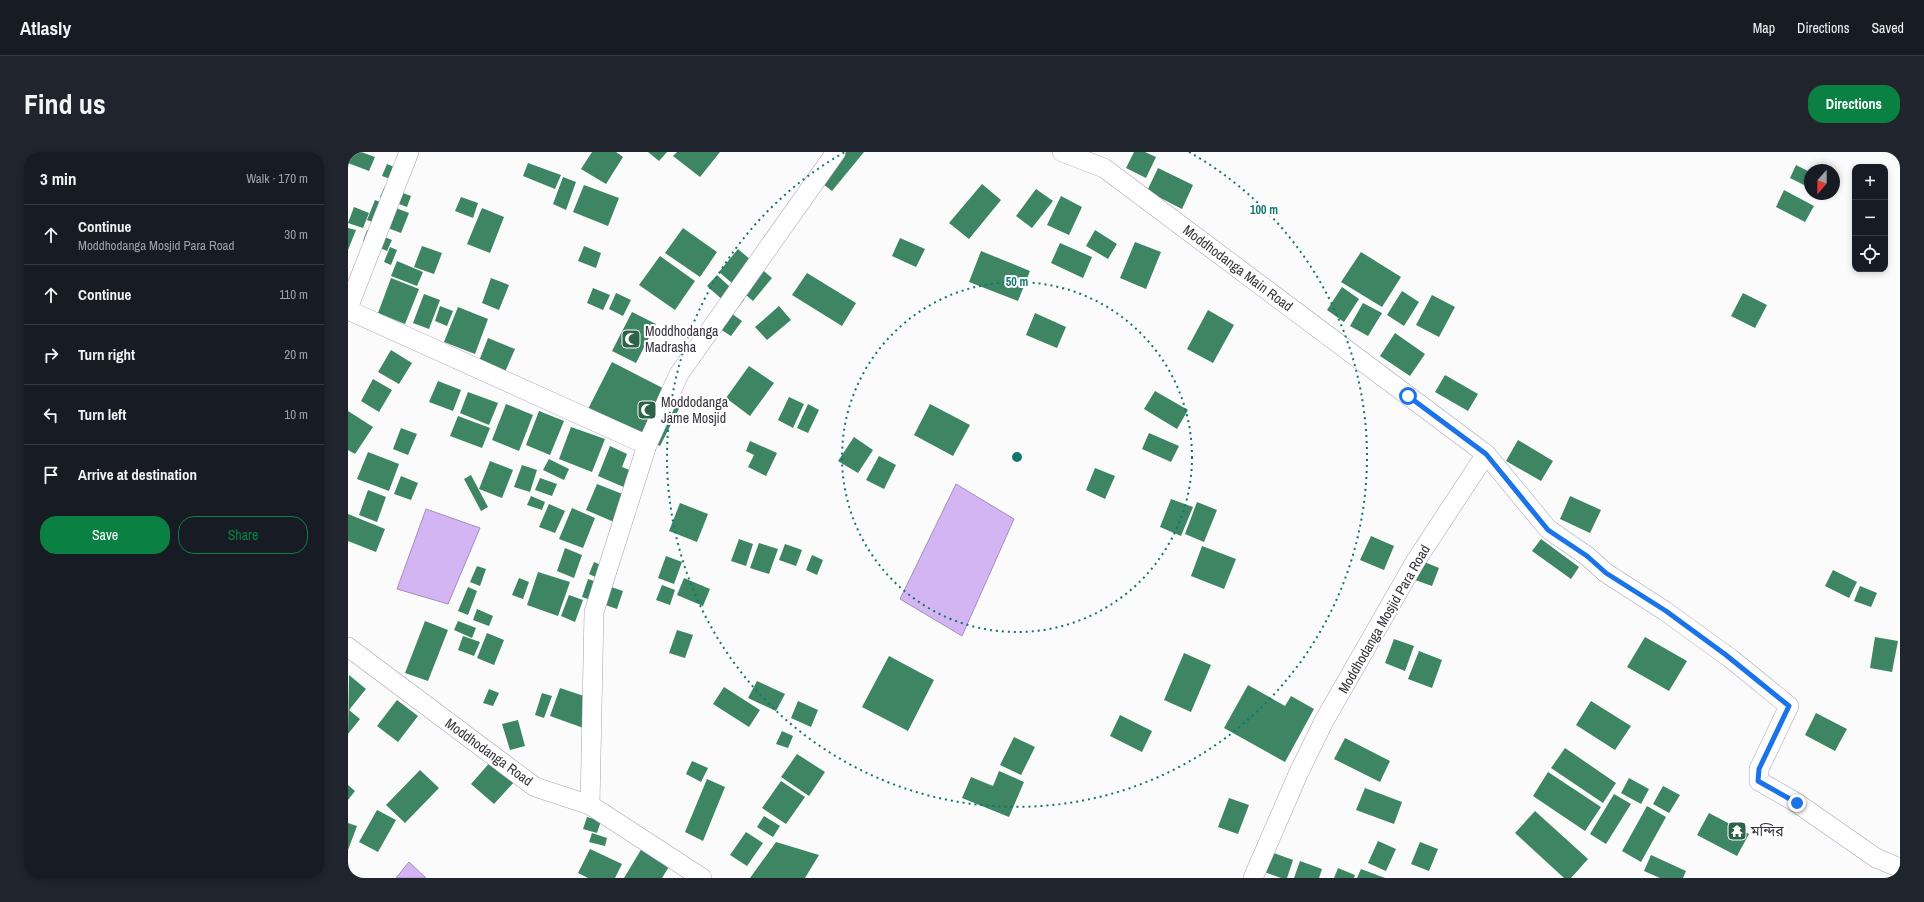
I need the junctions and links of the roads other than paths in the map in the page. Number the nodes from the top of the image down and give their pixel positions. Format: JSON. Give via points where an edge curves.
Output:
{"nodes":[{"id":1,"x":409,"y":152,"type":"edge"},
{"id":2,"x":836,"y":152,"type":"edge"},
{"id":3,"x":1062,"y":152,"type":"edge"},
{"id":4,"x":348,"y":309,"type":"edge"},
{"id":5,"x":647,"y":445,"type":"junction"},
{"id":6,"x":1486,"y":454,"type":"junction"},
{"id":7,"x":348,"y":647,"type":"edge"},
{"id":8,"x":590,"y":805,"type":"junction"},
{"id":9,"x":1900,"y":868,"type":"edge"},
{"id":10,"x":702,"y":878,"type":"edge"},
{"id":11,"x":1252,"y":878,"type":"edge"}],
"edges":[{"from":1,"to":4,"type":"street"},
{"from":2,"to":5,"type":"street","via":[[678,374]]},
{"from":3,"to":6,"type":"street","name":"Moddhodanga Main Road","via":[[1104,168]]},
{"from":4,"to":5,"type":"street"},
{"from":5,"to":8,"type":"street","via":[[594,612]]},
{"from":6,"to":9,"type":"street","via":[[1548,530],[1587,556],[1606,573],[1666,611],[1789,706],[1759,769],[1758,781],[1797,803],[1876,858]]},
{"from":6,"to":11,"type":"street","name":"Moddhodanga Mosjid Para Road","via":[[1415,562],[1324,721]]},
{"from":7,"to":8,"type":"street","name":"Moddhodanga Road","via":[[535,787]]},
{"from":8,"to":10,"type":"street","name":"Moddhodanga Road"}]}
